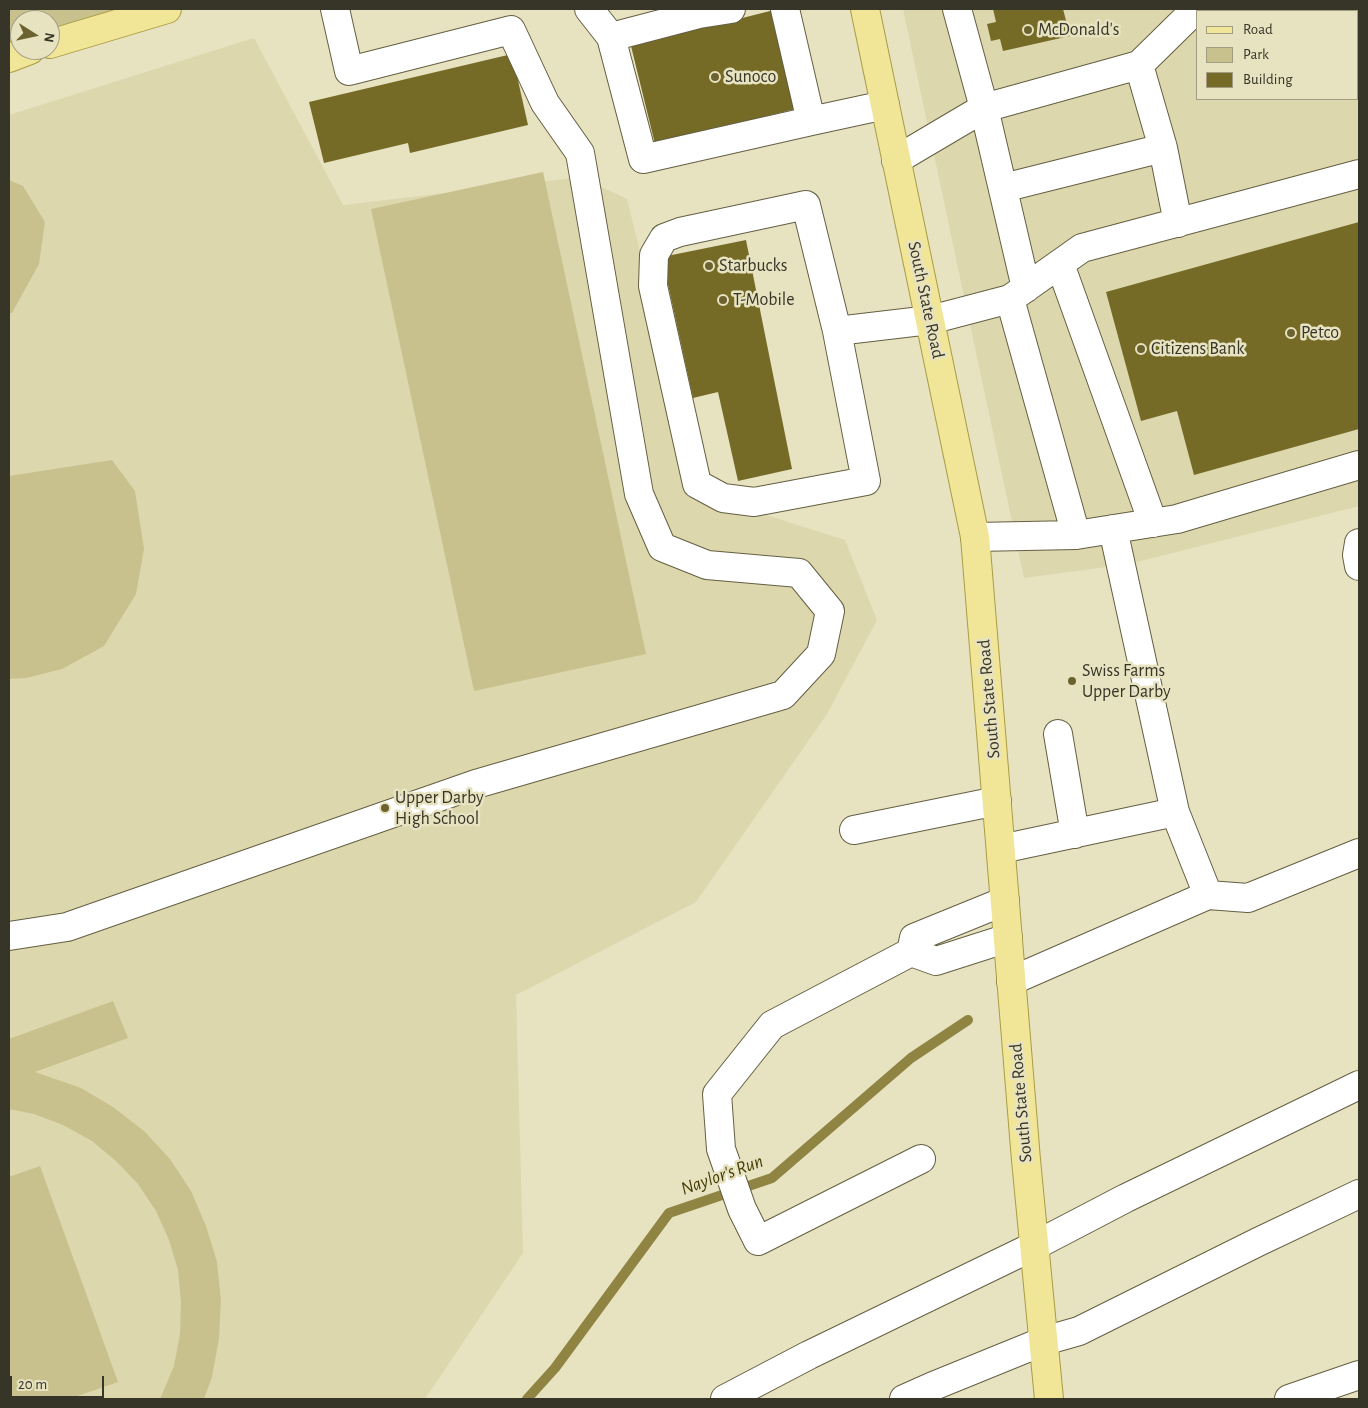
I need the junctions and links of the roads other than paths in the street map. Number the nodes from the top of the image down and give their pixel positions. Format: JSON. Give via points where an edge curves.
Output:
{"nodes":[{"id":1,"x":167,"y":9,"type":"edge"},
{"id":2,"x":335,"y":9,"type":"edge"},
{"id":3,"x":589,"y":9,"type":"edge"},
{"id":4,"x":731,"y":9,"type":"edge"},
{"id":5,"x":785,"y":9,"type":"edge"},
{"id":6,"x":865,"y":9,"type":"edge"},
{"id":7,"x":957,"y":9,"type":"edge"},
{"id":8,"x":1196,"y":9,"type":"edge"},
{"id":9,"x":700,"y":11,"type":"edge"},
{"id":10,"x":115,"y":16,"type":"edge"},
{"id":11,"x":611,"y":37,"type":"junction"},
{"id":12,"x":60,"y":40,"type":"edge"},
{"id":13,"x":1139,"y":66,"type":"junction"},
{"id":14,"x":885,"y":105,"type":"junction"},
{"id":15,"x":984,"y":108,"type":"junction"},
{"id":16,"x":811,"y":121,"type":"junction"},
{"id":17,"x":1163,"y":148,"type":"junction"},
{"id":18,"x":896,"y":160,"type":"junction"},
{"id":19,"x":1359,"y":174,"type":"edge"},
{"id":20,"x":1003,"y":188,"type":"junction"},
{"id":21,"x":1178,"y":223,"type":"junction"},
{"id":22,"x":1060,"y":264,"type":"junction"},
{"id":23,"x":1018,"y":294,"type":"junction"},
{"id":24,"x":930,"y":320,"type":"junction"},
{"id":25,"x":838,"y":331,"type":"junction"},
{"id":26,"x":1359,"y":465,"type":"edge"},
{"id":27,"x":1153,"y":523,"type":"junction"},
{"id":28,"x":1113,"y":529,"type":"junction"},
{"id":29,"x":1076,"y":535,"type":"junction"},
{"id":30,"x":975,"y":537,"type":"junction"},
{"id":31,"x":1359,"y":543,"type":"edge"},
{"id":32,"x":1359,"y":566,"type":"edge"},
{"id":33,"x":1058,"y":734,"type":"dead end"},
{"id":34,"x":997,"y":800,"type":"junction"},
{"id":35,"x":1175,"y":812,"type":"junction"},
{"id":36,"x":854,"y":830,"type":"dead end"},
{"id":37,"x":1075,"y":834,"type":"junction"},
{"id":38,"x":1001,"y":849,"type":"junction"},
{"id":39,"x":1359,"y":853,"type":"edge"},
{"id":40,"x":1208,"y":895,"type":"junction"},
{"id":41,"x":1005,"y":901,"type":"junction"},
{"id":42,"x":9,"y":936,"type":"edge"},
{"id":43,"x":1008,"y":938,"type":"junction"},
{"id":44,"x":911,"y":952,"type":"junction"},
{"id":45,"x":1011,"y":981,"type":"junction"},
{"id":46,"x":1359,"y":1085,"type":"edge"},
{"id":47,"x":921,"y":1159,"type":"dead end"},
{"id":48,"x":1359,"y":1194,"type":"edge"},
{"id":49,"x":1034,"y":1246,"type":"junction"},
{"id":50,"x":1044,"y":1341,"type":"junction"},
{"id":51,"x":1359,"y":1375,"type":"edge"},
{"id":52,"x":725,"y":1399,"type":"edge"},
{"id":53,"x":904,"y":1399,"type":"edge"},
{"id":54,"x":1049,"y":1399,"type":"edge"},
{"id":55,"x":1289,"y":1399,"type":"edge"}],
"edges":[{"from":1,"to":10,"type":"main road"},
{"from":2,"to":42,"type":"street","via":[[349,71],[511,30],[545,103],[580,152],[639,494],[662,547],[707,565],[799,573],[830,611],[821,654],[783,695],[476,784],[66,927]]},
{"from":3,"to":11,"type":"street"},
{"from":4,"to":9,"type":"street"},
{"from":5,"to":16,"type":"street"},
{"from":6,"to":14,"type":"main road","name":"South State Road"},
{"from":7,"to":15,"type":"street"},
{"from":8,"to":13,"type":"street"},
{"from":9,"to":11,"type":"street"},
{"from":10,"to":12,"type":"main road"},
{"from":11,"to":16,"type":"street","via":[[642,159]]},
{"from":13,"to":15,"type":"street"},
{"from":13,"to":17,"type":"street"},
{"from":14,"to":16,"type":"street"},
{"from":14,"to":18,"type":"main road","name":"South State Road"},
{"from":15,"to":18,"type":"street"},
{"from":15,"to":20,"type":"street"},
{"from":17,"to":20,"type":"street"},
{"from":17,"to":21,"type":"street"},
{"from":18,"to":24,"type":"main road","name":"South State Road"},
{"from":19,"to":21,"type":"street"},
{"from":20,"to":23,"type":"street"},
{"from":21,"to":22,"type":"street","via":[[1082,248]]},
{"from":22,"to":23,"type":"street"},
{"from":22,"to":27,"type":"street"},
{"from":23,"to":24,"type":"street"},
{"from":23,"to":29,"type":"street"},
{"from":24,"to":25,"type":"street"},
{"from":24,"to":30,"type":"main road","name":"South State Road"},
{"from":25,"to":25,"type":"street","via":[[806,205],[664,238],[654,255],[653,286],[697,484],[723,498],[754,502],[866,481]]},
{"from":26,"to":27,"type":"street","via":[[1177,519]]},
{"from":27,"to":28,"type":"street"},
{"from":28,"to":29,"type":"street"},
{"from":28,"to":35,"type":"street"},
{"from":29,"to":30,"type":"street"},
{"from":30,"to":34,"type":"main road","name":"South State Road"},
{"from":31,"to":32,"type":"street"},
{"from":33,"to":37,"type":"street"},
{"from":34,"to":36,"type":"street"},
{"from":34,"to":38,"type":"main road","name":"South State Road"},
{"from":35,"to":37,"type":"street"},
{"from":35,"to":40,"type":"street"},
{"from":37,"to":38,"type":"street"},
{"from":38,"to":41,"type":"main road","name":"South State Road"},
{"from":39,"to":40,"type":"street","via":[[1248,898]]},
{"from":40,"to":45,"type":"street"},
{"from":41,"to":43,"type":"main road","name":"South State Road"},
{"from":41,"to":44,"type":"street","via":[[914,938]]},
{"from":43,"to":44,"type":"street","via":[[936,961]]},
{"from":43,"to":45,"type":"main road","name":"South State Road"},
{"from":44,"to":47,"type":"street","via":[[772,1025],[717,1094],[721,1149],[742,1209],[758,1241]]},
{"from":45,"to":49,"type":"main road","name":"South State Road"},
{"from":46,"to":49,"type":"street"},
{"from":48,"to":50,"type":"street","via":[[1079,1331]]},
{"from":49,"to":50,"type":"main road","name":"South State Road"},
{"from":49,"to":52,"type":"street"},
{"from":50,"to":53,"type":"street"},
{"from":50,"to":54,"type":"main road","name":"South State Road"},
{"from":51,"to":55,"type":"street"}]}
